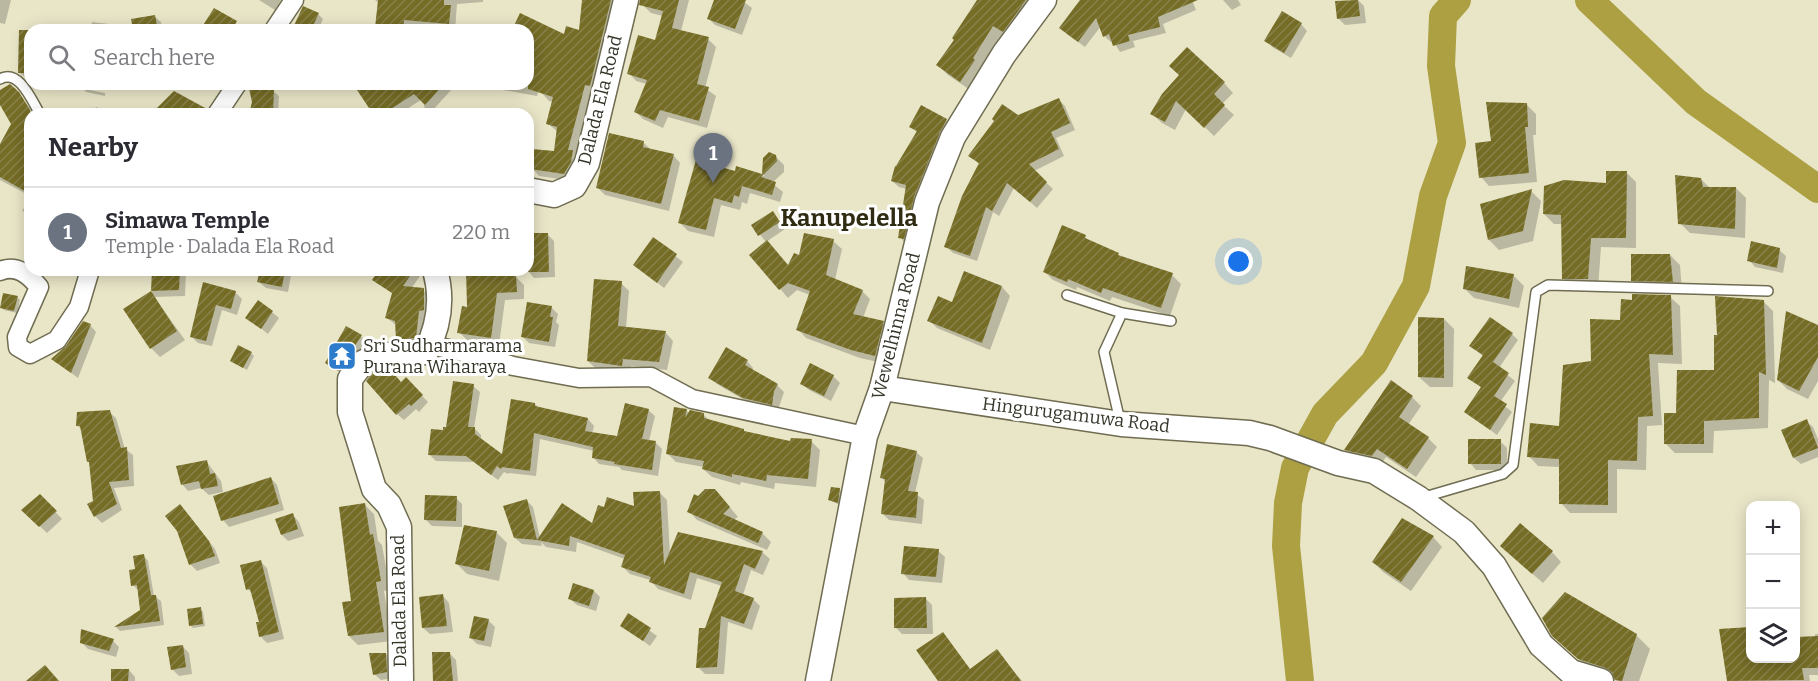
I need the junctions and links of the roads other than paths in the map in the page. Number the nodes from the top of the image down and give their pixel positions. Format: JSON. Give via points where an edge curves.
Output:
{"nodes":[{"id":1,"x":294,"y":0,"type":"edge"},
{"id":2,"x":626,"y":0,"type":"edge"},
{"id":3,"x":1044,"y":0,"type":"edge"},
{"id":4,"x":278,"y":24,"type":"edge"},
{"id":5,"x":0,"y":79,"type":"edge"},
{"id":6,"x":24,"y":89,"type":"edge"},
{"id":7,"x":25,"y":90,"type":"edge"},
{"id":8,"x":233,"y":90,"type":"edge"},
{"id":9,"x":36,"y":108,"type":"edge"},
{"id":10,"x":221,"y":108,"type":"edge"},
{"id":11,"x":534,"y":191,"type":"edge"},
{"id":12,"x":0,"y":271,"type":"edge"},
{"id":13,"x":24,"y":272,"type":"edge"},
{"id":14,"x":30,"y":276,"type":"edge"},
{"id":15,"x":88,"y":276,"type":"edge"},
{"id":16,"x":436,"y":276,"type":"edge"},
{"id":17,"x":1768,"y":291,"type":"dead end"},
{"id":18,"x":1068,"y":295,"type":"dead end"},
{"id":19,"x":1122,"y":313,"type":"junction"},
{"id":20,"x":1171,"y":321,"type":"dead end"},
{"id":21,"x":430,"y":345,"type":"junction"},
{"id":22,"x":882,"y":388,"type":"junction"},
{"id":23,"x":1121,"y":424,"type":"junction"},
{"id":24,"x":865,"y":435,"type":"junction"},
{"id":25,"x":1418,"y":498,"type":"junction"},
{"id":26,"x":401,"y":681,"type":"edge"},
{"id":27,"x":819,"y":681,"type":"edge"},
{"id":28,"x":1601,"y":681,"type":"edge"}],
"edges":[{"from":1,"to":4,"type":"street"},
{"from":2,"to":11,"type":"street","name":"Dalada Ela Road","via":[[587,163],[574,186],[554,195]]},
{"from":3,"to":22,"type":"street","name":"Wewelhinna Road","via":[[1004,54],[953,137],[927,202]]},
{"from":5,"to":6,"type":"lane","via":[[14,77]]},
{"from":7,"to":9,"type":"lane"},
{"from":8,"to":10,"type":"street"},
{"from":12,"to":13,"type":"street","via":[[7,268]]},
{"from":14,"to":15,"type":"street","via":[[39,287],[17,337],[18,347],[30,354],[57,340],[79,307]]},
{"from":16,"to":21,"type":"street","via":[[440,310]]},
{"from":17,"to":25,"type":"lane","via":[[1548,285],[1536,292],[1513,465],[1503,474]]},
{"from":18,"to":19,"type":"lane"},
{"from":19,"to":20,"type":"lane"},
{"from":19,"to":23,"type":"lane","via":[[1104,352]]},
{"from":21,"to":24,"type":"street","via":[[579,378],[651,377],[692,399]]},
{"from":21,"to":26,"type":"street","name":"Dalada Ela Road","via":[[426,352],[377,356],[362,363],[350,379],[350,412],[374,489],[389,506],[399,527]]},
{"from":22,"to":23,"type":"street","name":"Hingurugamuwa Road"},
{"from":22,"to":24,"type":"street","name":"Wewelhinna Road"},
{"from":23,"to":25,"type":"street","name":"Hingurugamuwa Road","via":[[1250,433],[1338,464],[1374,471]]},
{"from":24,"to":27,"type":"street","name":"Wewelhinna Road"},
{"from":25,"to":28,"type":"street","via":[[1464,532],[1494,566],[1540,645],[1571,672]]}]}
